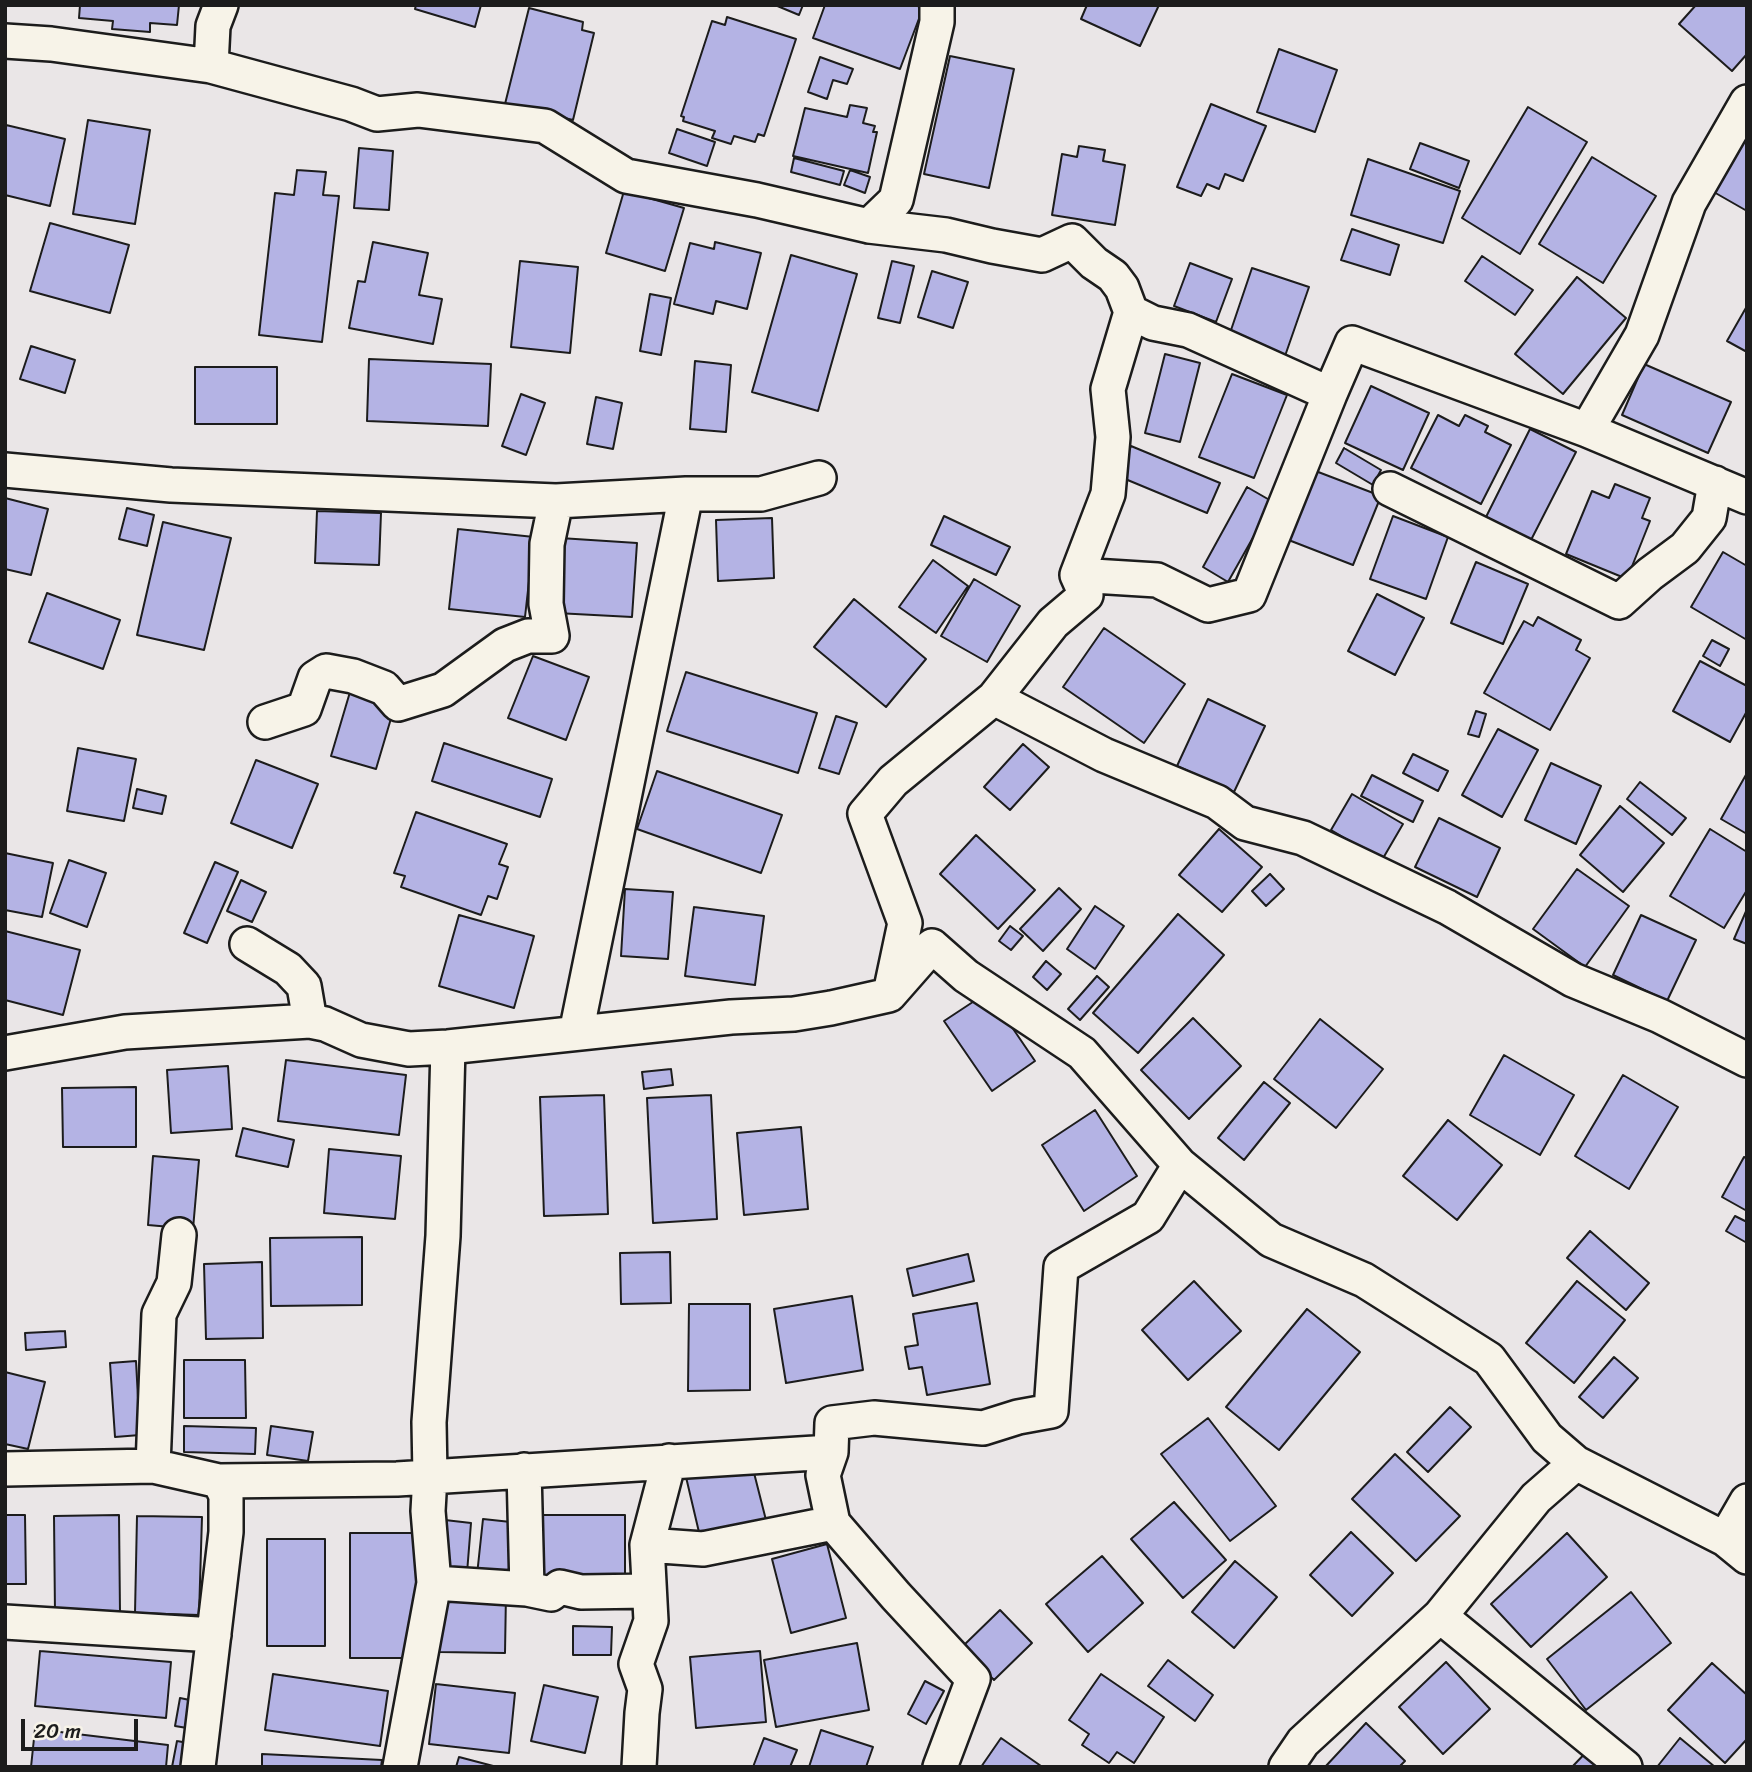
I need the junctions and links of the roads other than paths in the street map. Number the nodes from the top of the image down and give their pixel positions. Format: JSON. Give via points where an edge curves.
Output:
{"nodes":[{"id":1,"x":221,"y":5,"type":"edge"},
{"id":2,"x":937,"y":5,"type":"edge"},
{"id":3,"x":5,"y":41,"type":"edge"},
{"id":4,"x":211,"y":66,"type":"junction"},
{"id":5,"x":1747,"y":102,"type":"edge"},
{"id":6,"x":869,"y":226,"type":"junction"},
{"id":7,"x":1131,"y":312,"type":"junction"},
{"id":8,"x":1330,"y":394,"type":"junction"},
{"id":9,"x":1587,"y":430,"type":"junction"},
{"id":10,"x":5,"y":470,"type":"edge"},
{"id":11,"x":818,"y":478,"type":"dead end"},
{"id":12,"x":1715,"y":483,"type":"junction"},
{"id":13,"x":1390,"y":489,"type":"dead end"},
{"id":14,"x":686,"y":494,"type":"junction"},
{"id":15,"x":1747,"y":497,"type":"edge"},
{"id":16,"x":556,"y":501,"type":"junction"},
{"id":17,"x":1077,"y":575,"type":"junction"},
{"id":18,"x":994,"y":698,"type":"junction"},
{"id":19,"x":265,"y":722,"type":"dead end"},
{"id":20,"x":247,"y":944,"type":"dead end"},
{"id":21,"x":889,"y":995,"type":"junction"},
{"id":22,"x":310,"y":1021,"type":"junction"},
{"id":23,"x":576,"y":1033,"type":"junction"},
{"id":24,"x":448,"y":1047,"type":"junction"},
{"id":25,"x":5,"y":1053,"type":"edge"},
{"id":26,"x":1747,"y":1060,"type":"edge"},
{"id":27,"x":1180,"y":1165,"type":"junction"},
{"id":28,"x":179,"y":1236,"type":"dead end"},
{"id":29,"x":831,"y":1452,"type":"junction"},
{"id":30,"x":669,"y":1461,"type":"junction"},
{"id":31,"x":1576,"y":1463,"type":"junction"},
{"id":32,"x":153,"y":1466,"type":"junction"},
{"id":33,"x":5,"y":1469,"type":"edge"},
{"id":34,"x":524,"y":1470,"type":"junction"},
{"id":35,"x":430,"y":1476,"type":"junction"},
{"id":36,"x":219,"y":1481,"type":"junction"},
{"id":37,"x":1747,"y":1501,"type":"edge"},
{"id":38,"x":833,"y":1523,"type":"junction"},
{"id":39,"x":647,"y":1545,"type":"junction"},
{"id":40,"x":1736,"y":1548,"type":"edge"},
{"id":41,"x":434,"y":1583,"type":"junction"},
{"id":42,"x":527,"y":1589,"type":"junction"},
{"id":43,"x":648,"y":1591,"type":"junction"},
{"id":44,"x":1440,"y":1616,"type":"junction"},
{"id":45,"x":5,"y":1622,"type":"edge"},
{"id":46,"x":214,"y":1635,"type":"junction"},
{"id":47,"x":198,"y":1767,"type":"edge"},
{"id":48,"x":400,"y":1767,"type":"edge"},
{"id":49,"x":639,"y":1767,"type":"edge"},
{"id":50,"x":940,"y":1767,"type":"edge"},
{"id":51,"x":1286,"y":1767,"type":"edge"},
{"id":52,"x":1625,"y":1767,"type":"edge"}],
"edges":[{"from":1,"to":4,"type":"street","via":[[213,26]]},
{"from":2,"to":6,"type":"street","via":[[896,200]]},
{"from":3,"to":4,"type":"street"},
{"from":4,"to":6,"type":"street","via":[[377,114],[418,110],[545,126],[626,176]]},
{"from":5,"to":9,"type":"street","via":[[1689,203],[1642,335]]},
{"from":6,"to":7,"type":"street","via":[[946,235],[1042,255],[1072,241],[1113,276]]},
{"from":7,"to":8,"type":"street","via":[[1153,323],[1188,330]]},
{"from":7,"to":17,"type":"street","via":[[1108,389],[1113,437],[1108,494]]},
{"from":8,"to":9,"type":"street","via":[[1352,343]]},
{"from":8,"to":17,"type":"street","via":[[1249,595],[1208,605],[1157,580]]},
{"from":9,"to":12,"type":"street"},
{"from":10,"to":16,"type":"street","via":[[171,485]]},
{"from":11,"to":14,"type":"street","via":[[761,494]]},
{"from":12,"to":13,"type":"street","via":[[1709,518],[1685,548],[1619,601]]},
{"from":12,"to":15,"type":"street"},
{"from":14,"to":16,"type":"street"},
{"from":14,"to":23,"type":"street"},
{"from":16,"to":19,"type":"street","via":[[547,544],[546,604],[552,636],[528,636],[505,645],[443,690],[398,704],[384,688],[326,670],[315,678],[304,709]]},
{"from":17,"to":18,"type":"street","via":[[1086,595],[1053,623]]},
{"from":18,"to":21,"type":"street","via":[[893,781],[866,814],[905,923]]},
{"from":18,"to":26,"type":"street","via":[[1104,755],[1217,802],[1245,822],[1303,838],[1435,901],[1573,979]]},
{"from":20,"to":22,"type":"street","via":[[288,969],[304,986]]},
{"from":21,"to":23,"type":"street","via":[[794,1014]]},
{"from":21,"to":27,"type":"street","via":[[932,946],[966,976],[1082,1053]]},
{"from":22,"to":24,"type":"street","via":[[361,1040],[409,1049]]},
{"from":22,"to":25,"type":"street","via":[[125,1032]]},
{"from":23,"to":24,"type":"street"},
{"from":24,"to":35,"type":"street"},
{"from":27,"to":29,"type":"street","via":[[1149,1217],[1061,1267],[1051,1410],[983,1428],[874,1418],[832,1423]]},
{"from":27,"to":31,"type":"street","via":[[1271,1240],[1364,1280],[1489,1359],[1547,1438]]},
{"from":28,"to":32,"type":"street","via":[[174,1283],[159,1314]]},
{"from":29,"to":30,"type":"street"},
{"from":29,"to":38,"type":"street","via":[[823,1475]]},
{"from":30,"to":34,"type":"street"},
{"from":30,"to":39,"type":"street"},
{"from":31,"to":40,"type":"street"},
{"from":31,"to":44,"type":"street","via":[[1536,1498]]},
{"from":32,"to":33,"type":"street"},
{"from":32,"to":36,"type":"street"},
{"from":34,"to":35,"type":"street"},
{"from":34,"to":42,"type":"street"},
{"from":35,"to":36,"type":"street"},
{"from":35,"to":41,"type":"street"},
{"from":36,"to":46,"type":"street","via":[[226,1495],[226,1532]]},
{"from":37,"to":40,"type":"street"},
{"from":38,"to":39,"type":"street","via":[[703,1549]]},
{"from":38,"to":50,"type":"street","via":[[973,1679]]},
{"from":39,"to":43,"type":"street"},
{"from":41,"to":42,"type":"street"},
{"from":41,"to":48,"type":"street"},
{"from":42,"to":43,"type":"street","via":[[551,1594],[560,1587],[581,1592]]},
{"from":43,"to":49,"type":"street","via":[[651,1621],[636,1664],[645,1689]]},
{"from":44,"to":51,"type":"street","via":[[1303,1742]]},
{"from":44,"to":52,"type":"street"},
{"from":45,"to":46,"type":"street"},
{"from":46,"to":47,"type":"street"}]}
